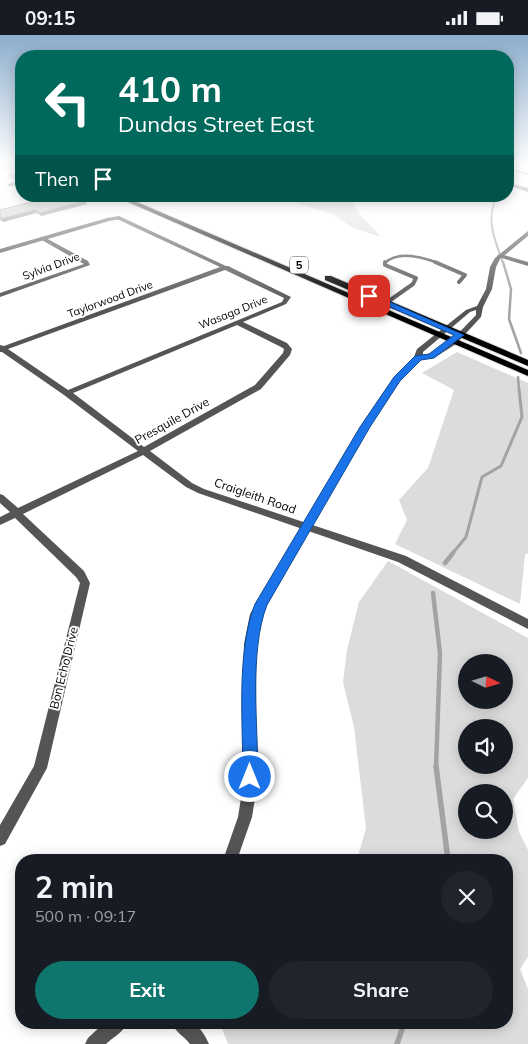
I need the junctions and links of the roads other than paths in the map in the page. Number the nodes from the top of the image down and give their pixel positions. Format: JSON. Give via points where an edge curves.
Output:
{"nodes":[{"id":1,"x":154,"y":212,"type":"edge"},
{"id":2,"x":174,"y":212,"type":"edge"},
{"id":3,"x":528,"y":233,"type":"edge"},
{"id":4,"x":42,"y":238,"type":"junction"},
{"id":5,"x":0,"y":251,"type":"edge"},
{"id":6,"x":500,"y":256,"type":"junction"},
{"id":7,"x":528,"y":264,"type":"edge"},
{"id":8,"x":227,"y":267,"type":"junction"},
{"id":9,"x":459,"y":282,"type":"dead end"},
{"id":10,"x":0,"y":295,"type":"edge"},
{"id":11,"x":386,"y":303,"type":"junction"},
{"id":12,"x":480,"y":307,"type":"junction"},
{"id":13,"x":237,"y":322,"type":"junction"},
{"id":14,"x":447,"y":329,"type":"junction"},
{"id":15,"x":439,"y":335,"type":"junction"},
{"id":16,"x":457,"y":338,"type":"junction"},
{"id":17,"x":1,"y":349,"type":"edge"},
{"id":18,"x":418,"y":358,"type":"junction"},
{"id":19,"x":528,"y":363,"type":"edge"},
{"id":20,"x":528,"y":373,"type":"edge"},
{"id":21,"x":67,"y":393,"type":"junction"},
{"id":22,"x":144,"y":451,"type":"junction"},
{"id":23,"x":0,"y":497,"type":"edge"},
{"id":24,"x":16,"y":513,"type":"junction"},
{"id":25,"x":0,"y":521,"type":"edge"},
{"id":26,"x":306,"y":527,"type":"junction"},
{"id":27,"x":528,"y":624,"type":"edge"},
{"id":28,"x":0,"y":839,"type":"edge"},
{"id":29,"x":232,"y":854,"type":"edge"},
{"id":30,"x":107,"y":1029,"type":"edge"},
{"id":31,"x":188,"y":1029,"type":"edge"},
{"id":32,"x":94,"y":1044,"type":"edge"},
{"id":33,"x":200,"y":1044,"type":"edge"}],
"edges":[{"from":1,"to":15,"type":"main road","number":"5"},
{"from":2,"to":11,"type":"main road","number":"5"},
{"from":3,"to":6,"type":"street"},
{"from":4,"to":5,"type":"street"},
{"from":4,"to":8,"type":"street","name":"Wasaga Drive","via":[[119,218]]},
{"from":4,"to":10,"type":"street","name":"Sylvia Drive","via":[[87,265]]},
{"from":6,"to":7,"type":"street"},
{"from":6,"to":12,"type":"street","via":[[493,267],[489,289]]},
{"from":8,"to":13,"type":"street","name":"Wasaga Drive","via":[[288,297],[284,303]]},
{"from":8,"to":17,"type":"street","name":"Taylorwood Drive"},
{"from":9,"to":11,"type":"lane","via":[[465,275],[426,260],[397,256],[385,265],[416,278],[413,284]]},
{"from":11,"to":14,"type":"main road","number":"5"},
{"from":12,"to":14,"type":"street","via":[[468,311]]},
{"from":12,"to":16,"type":"street","via":[[479,316]]},
{"from":13,"to":21,"type":"street","name":"Wasaga Drive"},
{"from":13,"to":22,"type":"street","name":"Presquile Drive","via":[[284,345],[288,352],[260,386]]},
{"from":14,"to":15,"type":"street"},
{"from":14,"to":16,"type":"main road","number":"5"},
{"from":15,"to":16,"type":"main road","number":"5"},
{"from":15,"to":18,"type":"street","via":[[420,351]]},
{"from":16,"to":18,"type":"street","via":[[431,356]]},
{"from":16,"to":19,"type":"main road","number":"5"},
{"from":16,"to":20,"type":"main road","number":"5"},
{"from":17,"to":21,"type":"street","name":"Craigleith Road"},
{"from":18,"to":26,"type":"street","via":[[387,393]]},
{"from":21,"to":22,"type":"street","name":"Craigleith Road"},
{"from":22,"to":24,"type":"street","name":"Presquile Drive"},
{"from":22,"to":26,"type":"street","name":"Craigleith Road","via":[[201,491]]},
{"from":23,"to":24,"type":"street"},
{"from":24,"to":25,"type":"street","name":"Presquile Drive"},
{"from":24,"to":28,"type":"street","name":"Bon Echo Drive","via":[[80,574],[85,583],[40,768]]},
{"from":26,"to":27,"type":"street","name":"Craigleith Road","via":[[402,559]]},
{"from":26,"to":29,"type":"street","via":[[261,604],[254,622],[250,645],[250,792]]},
{"from":30,"to":32,"type":"street"},
{"from":31,"to":33,"type":"street"}]}
